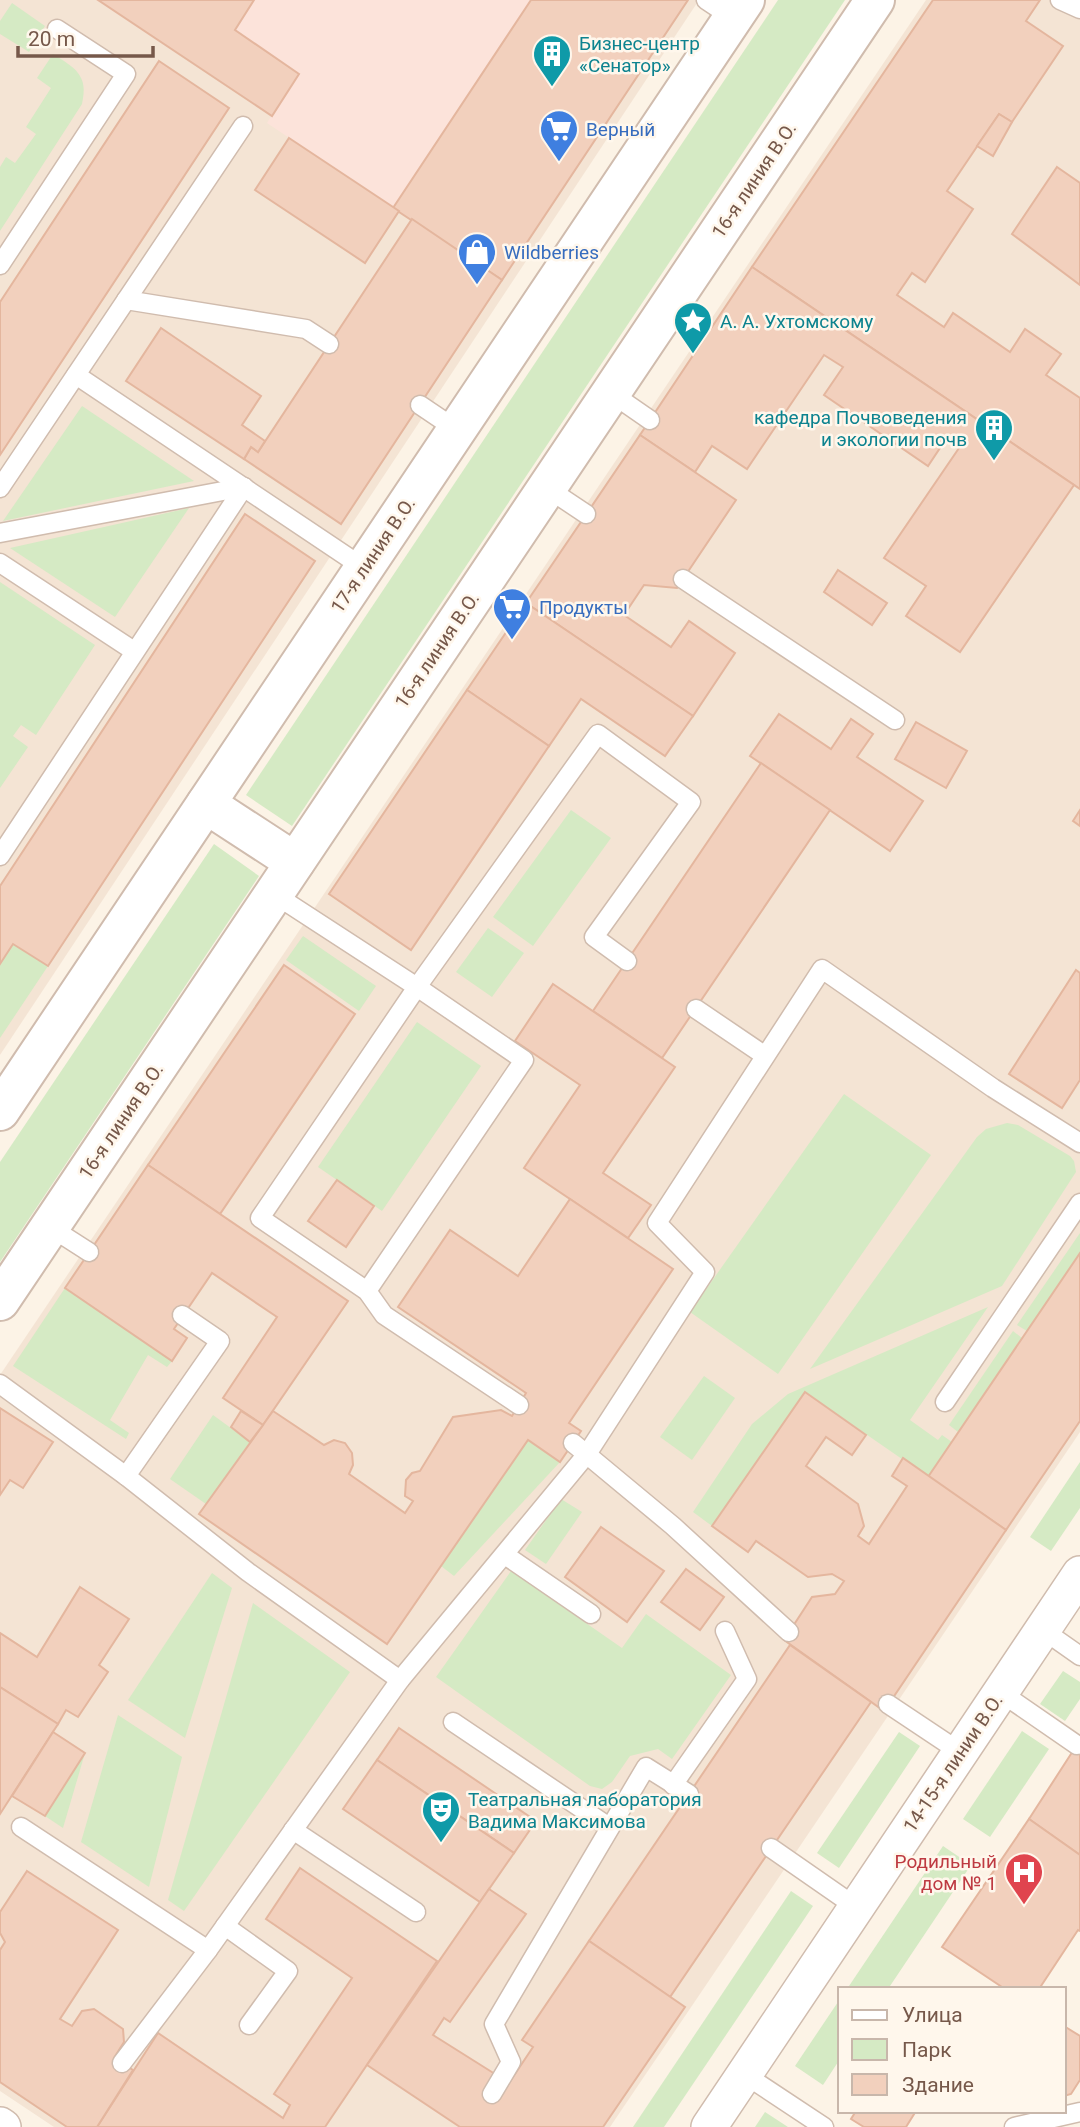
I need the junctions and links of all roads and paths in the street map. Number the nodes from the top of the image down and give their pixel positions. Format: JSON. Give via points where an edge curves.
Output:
{"nodes":[{"id":1,"x":875,"y":0,"type":"edge"},
{"id":2,"x":1060,"y":0,"type":"edge"},
{"id":3,"x":728,"y":6,"type":"edge"},
{"id":4,"x":1080,"y":9,"type":"edge"},
{"id":5,"x":57,"y":29,"type":"dead end"},
{"id":6,"x":243,"y":126,"type":"dead end"},
{"id":7,"x":0,"y":265,"type":"edge"},
{"id":8,"x":126,"y":300,"type":"junction"},
{"id":9,"x":329,"y":344,"type":"dead end"},
{"id":10,"x":76,"y":375,"type":"junction"},
{"id":11,"x":611,"y":393,"type":"junction"},
{"id":12,"x":420,"y":405,"type":"dead end"},
{"id":13,"x":650,"y":419,"type":"dead end"},
{"id":14,"x":457,"y":429,"type":"junction"},
{"id":15,"x":244,"y":487,"type":"junction"},
{"id":16,"x":0,"y":488,"type":"edge"},
{"id":17,"x":547,"y":488,"type":"junction"},
{"id":18,"x":586,"y":514,"type":"dead end"},
{"id":19,"x":0,"y":533,"type":"edge"},
{"id":20,"x":0,"y":563,"type":"edge"},
{"id":21,"x":365,"y":568,"type":"junction"},
{"id":22,"x":683,"y":579,"type":"dead end"},
{"id":23,"x":134,"y":651,"type":"junction"},
{"id":24,"x":895,"y":720,"type":"dead end"},
{"id":25,"x":206,"y":804,"type":"junction"},
{"id":26,"x":0,"y":856,"type":"edge"},
{"id":27,"x":295,"y":862,"type":"junction"},
{"id":28,"x":274,"y":894,"type":"junction"},
{"id":29,"x":627,"y":961,"type":"dead end"},
{"id":30,"x":417,"y":987,"type":"junction"},
{"id":31,"x":696,"y":1009,"type":"dead end"},
{"id":32,"x":764,"y":1055,"type":"junction"},
{"id":33,"x":0,"y":1111,"type":"edge"},
{"id":34,"x":1078,"y":1138,"type":"edge"},
{"id":35,"x":1080,"y":1203,"type":"edge"},
{"id":36,"x":50,"y":1227,"type":"junction"},
{"id":37,"x":89,"y":1252,"type":"dead end"},
{"id":38,"x":367,"y":1291,"type":"junction"},
{"id":39,"x":0,"y":1301,"type":"edge"},
{"id":40,"x":182,"y":1315,"type":"dead end"},
{"id":41,"x":0,"y":1384,"type":"edge"},
{"id":42,"x":945,"y":1402,"type":"dead end"},
{"id":43,"x":519,"y":1405,"type":"dead end"},
{"id":44,"x":580,"y":1448,"type":"junction"},
{"id":45,"x":126,"y":1476,"type":"junction"},
{"id":46,"x":505,"y":1555,"type":"junction"},
{"id":47,"x":1080,"y":1574,"type":"edge"},
{"id":48,"x":591,"y":1614,"type":"dead end"},
{"id":49,"x":1042,"y":1630,"type":"junction"},
{"id":50,"x":725,"y":1631,"type":"dead end"},
{"id":51,"x":789,"y":1632,"type":"dead end"},
{"id":52,"x":1080,"y":1656,"type":"edge"},
{"id":53,"x":400,"y":1680,"type":"junction"},
{"id":54,"x":1000,"y":1692,"type":"junction"},
{"id":55,"x":888,"y":1704,"type":"dead end"},
{"id":56,"x":453,"y":1722,"type":"dead end"},
{"id":57,"x":1077,"y":1745,"type":"dead end"},
{"id":58,"x":960,"y":1752,"type":"junction"},
{"id":59,"x":21,"y":1827,"type":"dead end"},
{"id":60,"x":609,"y":1827,"type":"junction"},
{"id":61,"x":293,"y":1830,"type":"junction"},
{"id":62,"x":771,"y":1848,"type":"dead end"},
{"id":63,"x":856,"y":1907,"type":"junction"},
{"id":64,"x":416,"y":1912,"type":"dead end"},
{"id":65,"x":225,"y":1926,"type":"junction"},
{"id":66,"x":208,"y":1950,"type":"junction"},
{"id":67,"x":249,"y":2025,"type":"dead end"},
{"id":68,"x":122,"y":2063,"type":"dead end"},
{"id":69,"x":744,"y":2074,"type":"junction"},
{"id":70,"x":492,"y":2094,"type":"dead end"},
{"id":71,"x":1080,"y":2112,"type":"edge"},
{"id":72,"x":709,"y":2127,"type":"edge"},
{"id":73,"x":824,"y":2127,"type":"edge"},
{"id":74,"x":1014,"y":2127,"type":"edge"}],
"edges":[{"from":1,"to":11,"type":"street","name":"16-я линия В.О."},
{"from":2,"to":4,"type":"lane"},
{"from":3,"to":14,"type":"street","name":"17-я линия В.О."},
{"from":5,"to":7,"type":"lane","via":[[126,74]]},
{"from":6,"to":8,"type":"lane"},
{"from":8,"to":9,"type":"lane","via":[[306,329]]},
{"from":8,"to":10,"type":"lane"},
{"from":10,"to":15,"type":"lane"},
{"from":10,"to":16,"type":"lane"},
{"from":11,"to":13,"type":"lane"},
{"from":11,"to":17,"type":"street","name":"16-я линия В.О."},
{"from":12,"to":14,"type":"lane"},
{"from":14,"to":21,"type":"street","name":"17-я линия В.О."},
{"from":15,"to":19,"type":"lane"},
{"from":15,"to":21,"type":"lane"},
{"from":15,"to":23,"type":"lane"},
{"from":17,"to":18,"type":"lane"},
{"from":17,"to":27,"type":"street","name":"16-я линия В.О."},
{"from":20,"to":23,"type":"lane"},
{"from":21,"to":25,"type":"street","name":"17-я линия В.О."},
{"from":22,"to":24,"type":"lane"},
{"from":23,"to":26,"type":"lane"},
{"from":25,"to":27,"type":"street"},
{"from":25,"to":33,"type":"street","name":"17-я линия В.О."},
{"from":27,"to":28,"type":"street","name":"16-я линия В.О."},
{"from":28,"to":30,"type":"lane"},
{"from":28,"to":36,"type":"street","name":"16-я линия В.О."},
{"from":29,"to":30,"type":"lane","via":[[594,937],[691,802],[598,734]]},
{"from":30,"to":38,"type":"lane","via":[[524,1060]]},
{"from":30,"to":38,"type":"lane","via":[[260,1218]]},
{"from":31,"to":32,"type":"lane"},
{"from":32,"to":34,"type":"lane","via":[[822,968],[993,1088]]},
{"from":32,"to":44,"type":"lane","via":[[657,1223],[705,1272]]},
{"from":35,"to":42,"type":"lane"},
{"from":36,"to":37,"type":"lane"},
{"from":36,"to":39,"type":"street","name":"16-я линия В.О."},
{"from":38,"to":43,"type":"lane","via":[[384,1315]]},
{"from":40,"to":45,"type":"lane","via":[[220,1340]]},
{"from":41,"to":45,"type":"lane"},
{"from":44,"to":46,"type":"lane"},
{"from":44,"to":51,"type":"lane"},
{"from":45,"to":53,"type":"lane","via":[[248,1572]]},
{"from":46,"to":48,"type":"lane"},
{"from":46,"to":53,"type":"lane"},
{"from":47,"to":49,"type":"street","name":"14-15-я линии В.О."},
{"from":49,"to":52,"type":"lane"},
{"from":49,"to":54,"type":"street","name":"14-15-я линии В.О."},
{"from":50,"to":60,"type":"lane","via":[[747,1679],[681,1790],[646,1767]]},
{"from":53,"to":61,"type":"lane"},
{"from":54,"to":57,"type":"lane"},
{"from":54,"to":58,"type":"street","name":"14-15-я линии В.О."},
{"from":55,"to":58,"type":"lane"},
{"from":56,"to":60,"type":"lane"},
{"from":58,"to":63,"type":"street","name":"14-15-я линии В.О."},
{"from":59,"to":66,"type":"lane"},
{"from":60,"to":70,"type":"lane","via":[[494,2024],[511,2062]]},
{"from":61,"to":64,"type":"lane"},
{"from":61,"to":65,"type":"lane"},
{"from":62,"to":63,"type":"lane"},
{"from":63,"to":69,"type":"street","name":"14-15-я линии В.О."},
{"from":65,"to":66,"type":"lane"},
{"from":65,"to":67,"type":"lane","via":[[288,1971]]},
{"from":66,"to":68,"type":"lane"},
{"from":69,"to":72,"type":"street","name":"14-15-я линии В.О."},
{"from":69,"to":73,"type":"lane"},
{"from":71,"to":74,"type":"lane"}]}
